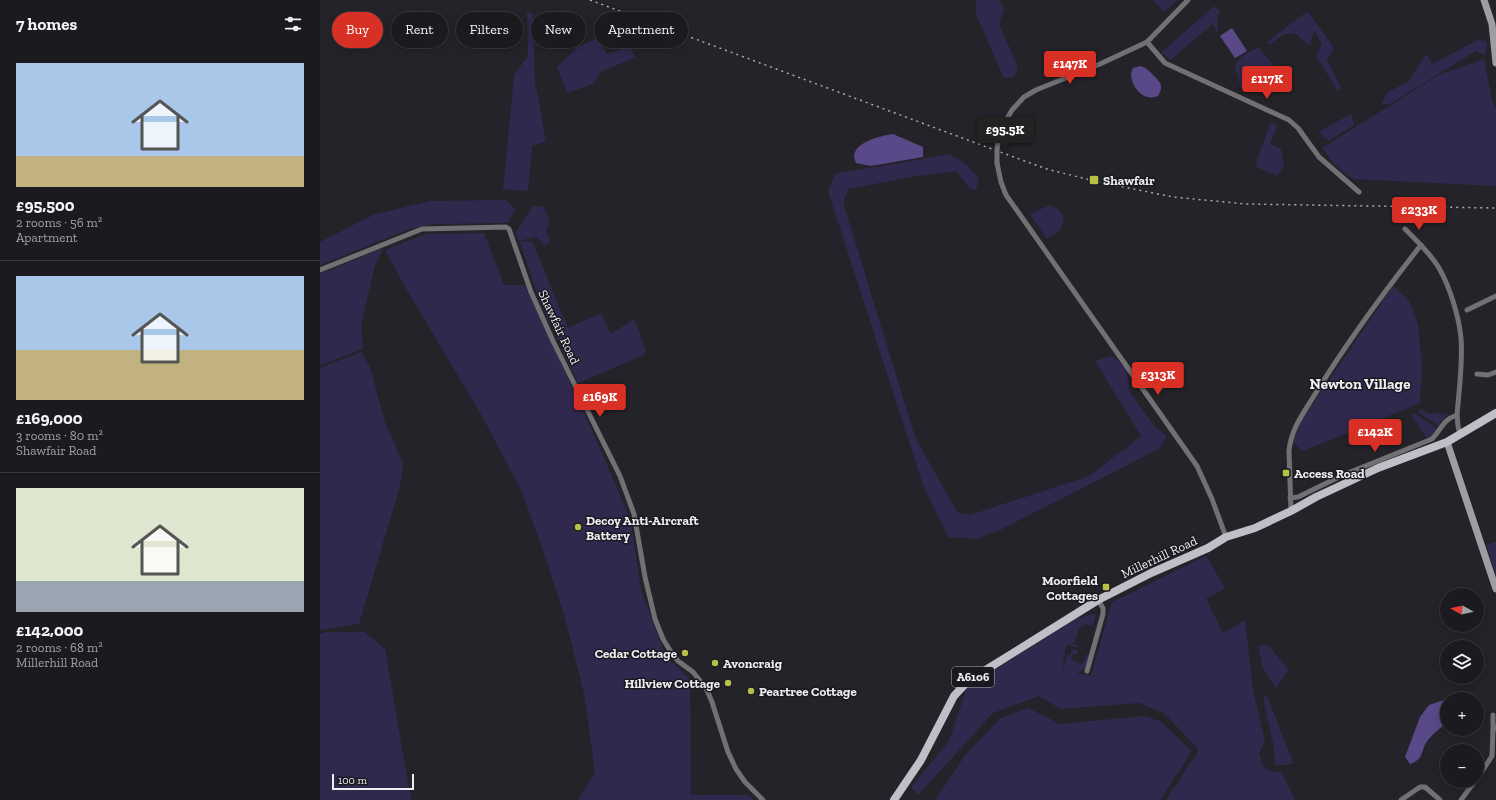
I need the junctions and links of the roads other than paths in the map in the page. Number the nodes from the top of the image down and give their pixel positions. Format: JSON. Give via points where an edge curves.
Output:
{"nodes":[{"id":1,"x":1188,"y":0,"type":"edge"},
{"id":2,"x":1484,"y":0,"type":"edge"},
{"id":3,"x":1147,"y":42,"type":"junction"},
{"id":4,"x":1496,"y":63,"type":"edge"},
{"id":5,"x":1359,"y":192,"type":"dead end"},
{"id":6,"x":1404,"y":229,"type":"dead end"},
{"id":7,"x":1421,"y":245,"type":"junction"},
{"id":8,"x":320,"y":270,"type":"edge"},
{"id":9,"x":1496,"y":296,"type":"edge"},
{"id":10,"x":1467,"y":310,"type":"dead end"},
{"id":11,"x":1496,"y":372,"type":"edge"},
{"id":12,"x":1477,"y":374,"type":"dead end"},
{"id":13,"x":1496,"y":413,"type":"edge"},
{"id":14,"x":1457,"y":415,"type":"junction"},
{"id":15,"x":1460,"y":434,"type":"junction"},
{"id":16,"x":1447,"y":442,"type":"junction"},
{"id":17,"x":1290,"y":498,"type":"junction"},
{"id":18,"x":1291,"y":511,"type":"junction"},
{"id":19,"x":1226,"y":537,"type":"junction"},
{"id":20,"x":1496,"y":589,"type":"edge"},
{"id":21,"x":1098,"y":600,"type":"junction"},
{"id":22,"x":1087,"y":671,"type":"dead end"},
{"id":23,"x":1493,"y":715,"type":"dead end"},
{"id":24,"x":1494,"y":728,"type":"edge"},
{"id":25,"x":1494,"y":754,"type":"edge"},
{"id":26,"x":1484,"y":768,"type":"edge"},
{"id":27,"x":1470,"y":788,"type":"edge"},
{"id":28,"x":763,"y":800,"type":"edge"},
{"id":29,"x":894,"y":800,"type":"edge"},
{"id":30,"x":1401,"y":800,"type":"edge"},
{"id":31,"x":1440,"y":800,"type":"edge"},
{"id":32,"x":1461,"y":800,"type":"edge"}],
"edges":[{"from":1,"to":3,"type":"street"},
{"from":2,"to":4,"type":"street","via":[[1492,24]]},
{"from":3,"to":5,"type":"street","via":[[1165,63],[1289,120],[1319,157]]},
{"from":3,"to":19,"type":"street","bridge":true,"via":[[1024,97],[1004,124],[999,137],[997,163],[1006,195],[1197,466]]},
{"from":6,"to":7,"type":"street"},
{"from":7,"to":14,"type":"street","via":[[1439,268],[1456,316],[1461,344]]},
{"from":7,"to":17,"type":"street","via":[[1359,328],[1295,427],[1289,451]]},
{"from":8,"to":28,"type":"street","name":"Shawfair Road","via":[[422,229],[509,229],[531,292],[622,482],[634,514],[645,577],[664,638],[678,661],[706,688],[736,769],[744,782]]},
{"from":9,"to":10,"type":"street"},
{"from":11,"to":12,"type":"street","via":[[1488,375]]},
{"from":13,"to":15,"type":"main road","name":"Millerhill Road","number":"A6106"},
{"from":14,"to":15,"type":"street"},
{"from":14,"to":17,"type":"street","via":[[1445,421],[1432,439],[1298,497]]},
{"from":15,"to":16,"type":"main road","name":"Millerhill Road","number":"A6106"},
{"from":16,"to":18,"type":"main road","name":"Millerhill Road","number":"A6106","via":[[1378,468],[1316,496]]},
{"from":16,"to":20,"type":"street"},
{"from":17,"to":18,"type":"street"},
{"from":18,"to":19,"type":"main road","name":"Millerhill Road","number":"A6106","via":[[1255,528]]},
{"from":19,"to":21,"type":"main road","name":"Millerhill Road","number":"A6106"},
{"from":21,"to":22,"type":"street","via":[[1103,608],[1103,614]]},
{"from":21,"to":29,"type":"main road","name":"Millerhill Road","number":"A6106","via":[[968,681],[954,696],[922,760]]},
{"from":23,"to":24,"type":"street"},
{"from":24,"to":25,"type":"street"},
{"from":25,"to":26,"type":"street"},
{"from":27,"to":32,"type":"street"},
{"from":30,"to":31,"type":"street","via":[[1420,787],[1425,787]]}]}
